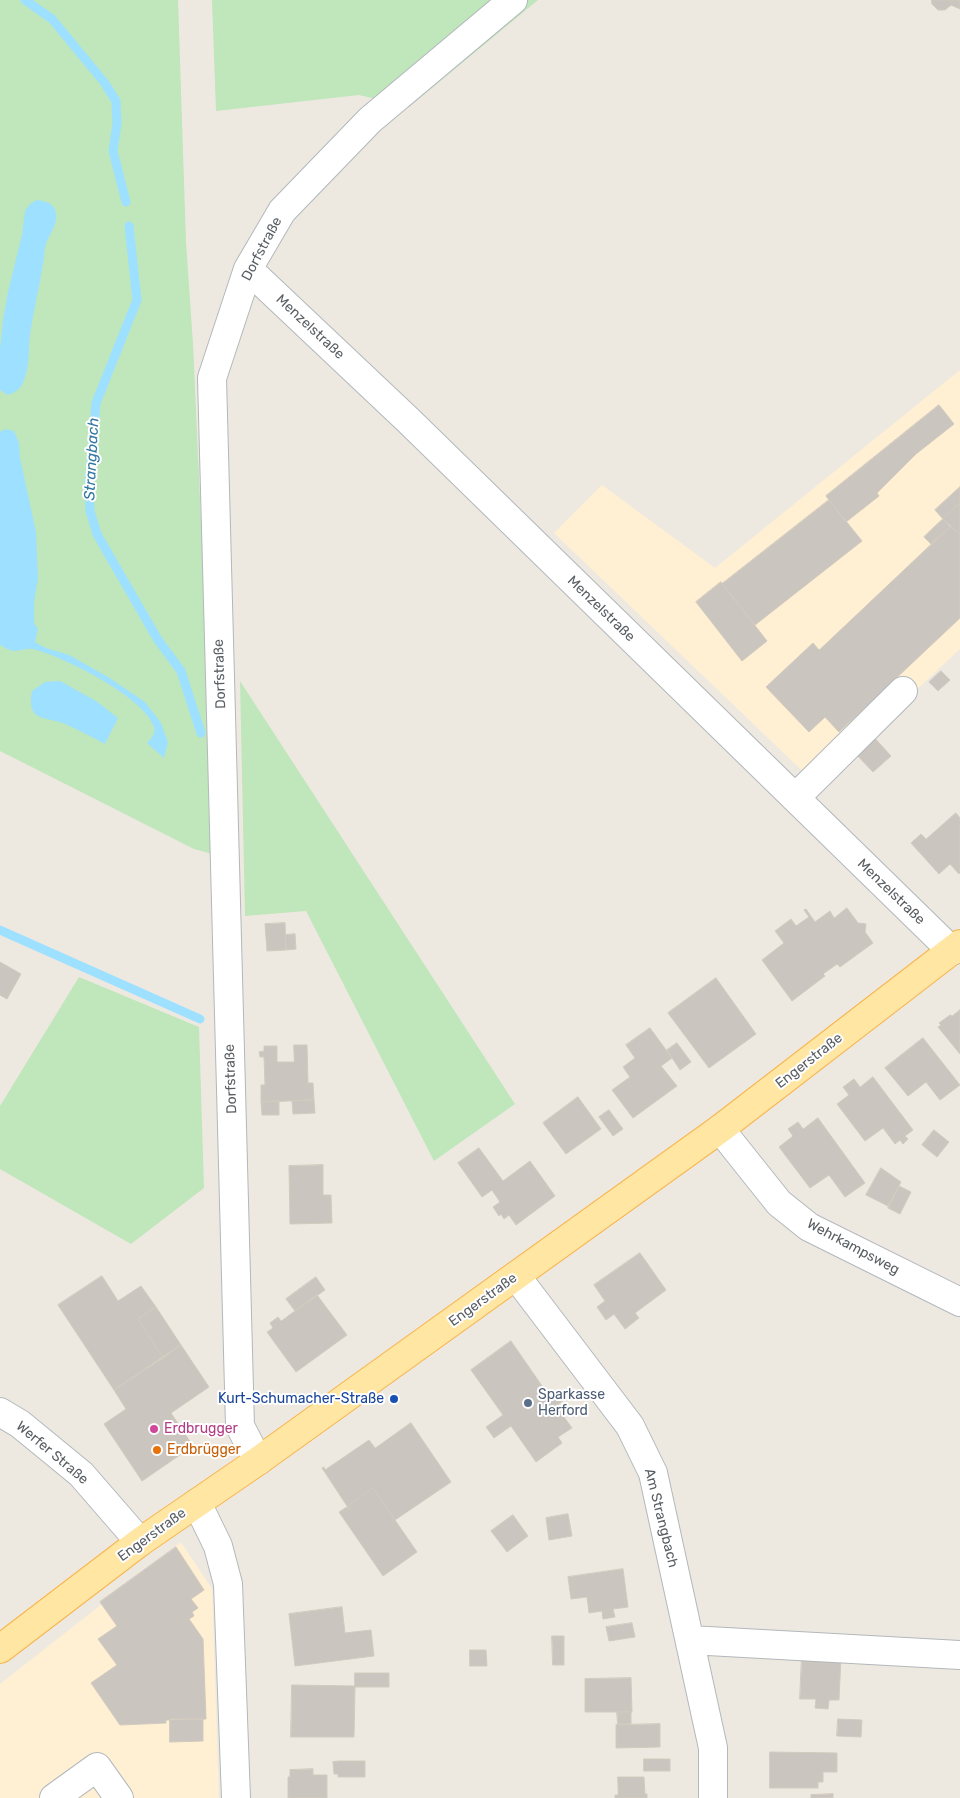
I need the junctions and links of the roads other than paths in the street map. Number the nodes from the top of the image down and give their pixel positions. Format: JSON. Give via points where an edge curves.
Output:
{"nodes":[{"id":1,"x":513,"y":0,"type":"edge"},
{"id":2,"x":248,"y":269,"type":"junction"},
{"id":3,"x":903,"y":691,"type":"dead end"},
{"id":4,"x":795,"y":798,"type":"junction"},
{"id":5,"x":956,"y":948,"type":"edge"},
{"id":6,"x":720,"y":1129,"type":"junction"},
{"id":7,"x":516,"y":1276,"type":"junction"},
{"id":8,"x":960,"y":1302,"type":"edge"},
{"id":9,"x":0,"y":1412,"type":"edge"},
{"id":10,"x":258,"y":1461,"type":"junction"},
{"id":11,"x":197,"y":1503,"type":"junction"},
{"id":12,"x":140,"y":1542,"type":"junction"},
{"id":13,"x":690,"y":1640,"type":"junction"},
{"id":14,"x":0,"y":1649,"type":"edge"},
{"id":15,"x":960,"y":1655,"type":"edge"},
{"id":16,"x":54,"y":1798,"type":"edge"},
{"id":17,"x":119,"y":1798,"type":"edge"},
{"id":18,"x":236,"y":1798,"type":"edge"},
{"id":19,"x":713,"y":1798,"type":"edge"}],
"edges":[{"from":1,"to":2,"type":"street","name":"Dorfstraße","via":[[370,120],[282,211]]},
{"from":2,"to":4,"type":"street","name":"Menzelstraße","via":[[415,426]]},
{"from":2,"to":10,"type":"street","name":"Dorfstraße","via":[[212,378],[240,1426]]},
{"from":3,"to":4,"type":"street"},
{"from":4,"to":5,"type":"street","name":"Menzelstraße"},
{"from":5,"to":6,"type":"main road","name":"Engerstraße"},
{"from":6,"to":7,"type":"main road","name":"Engerstraße"},
{"from":6,"to":8,"type":"street","name":"Wehrkampsweg","via":[[778,1203],[809,1227]]},
{"from":7,"to":10,"type":"main road","name":"Engerstraße"},
{"from":7,"to":13,"type":"street","name":"Am Strangbach","via":[[630,1426],[653,1474]]},
{"from":9,"to":12,"type":"street","name":"Werfer Straße","via":[[20,1424],[81,1474]]},
{"from":10,"to":11,"type":"main road","name":"Engerstraße"},
{"from":11,"to":12,"type":"main road","name":"Engerstraße"},
{"from":11,"to":18,"type":"street","via":[[218,1546],[228,1584]]},
{"from":12,"to":14,"type":"main road","name":"Engerstraße"},
{"from":13,"to":15,"type":"street"},
{"from":13,"to":19,"type":"street","name":"Am Strangbach","via":[[714,1748]]},
{"from":16,"to":17,"type":"street","via":[[97,1767]]}]}
